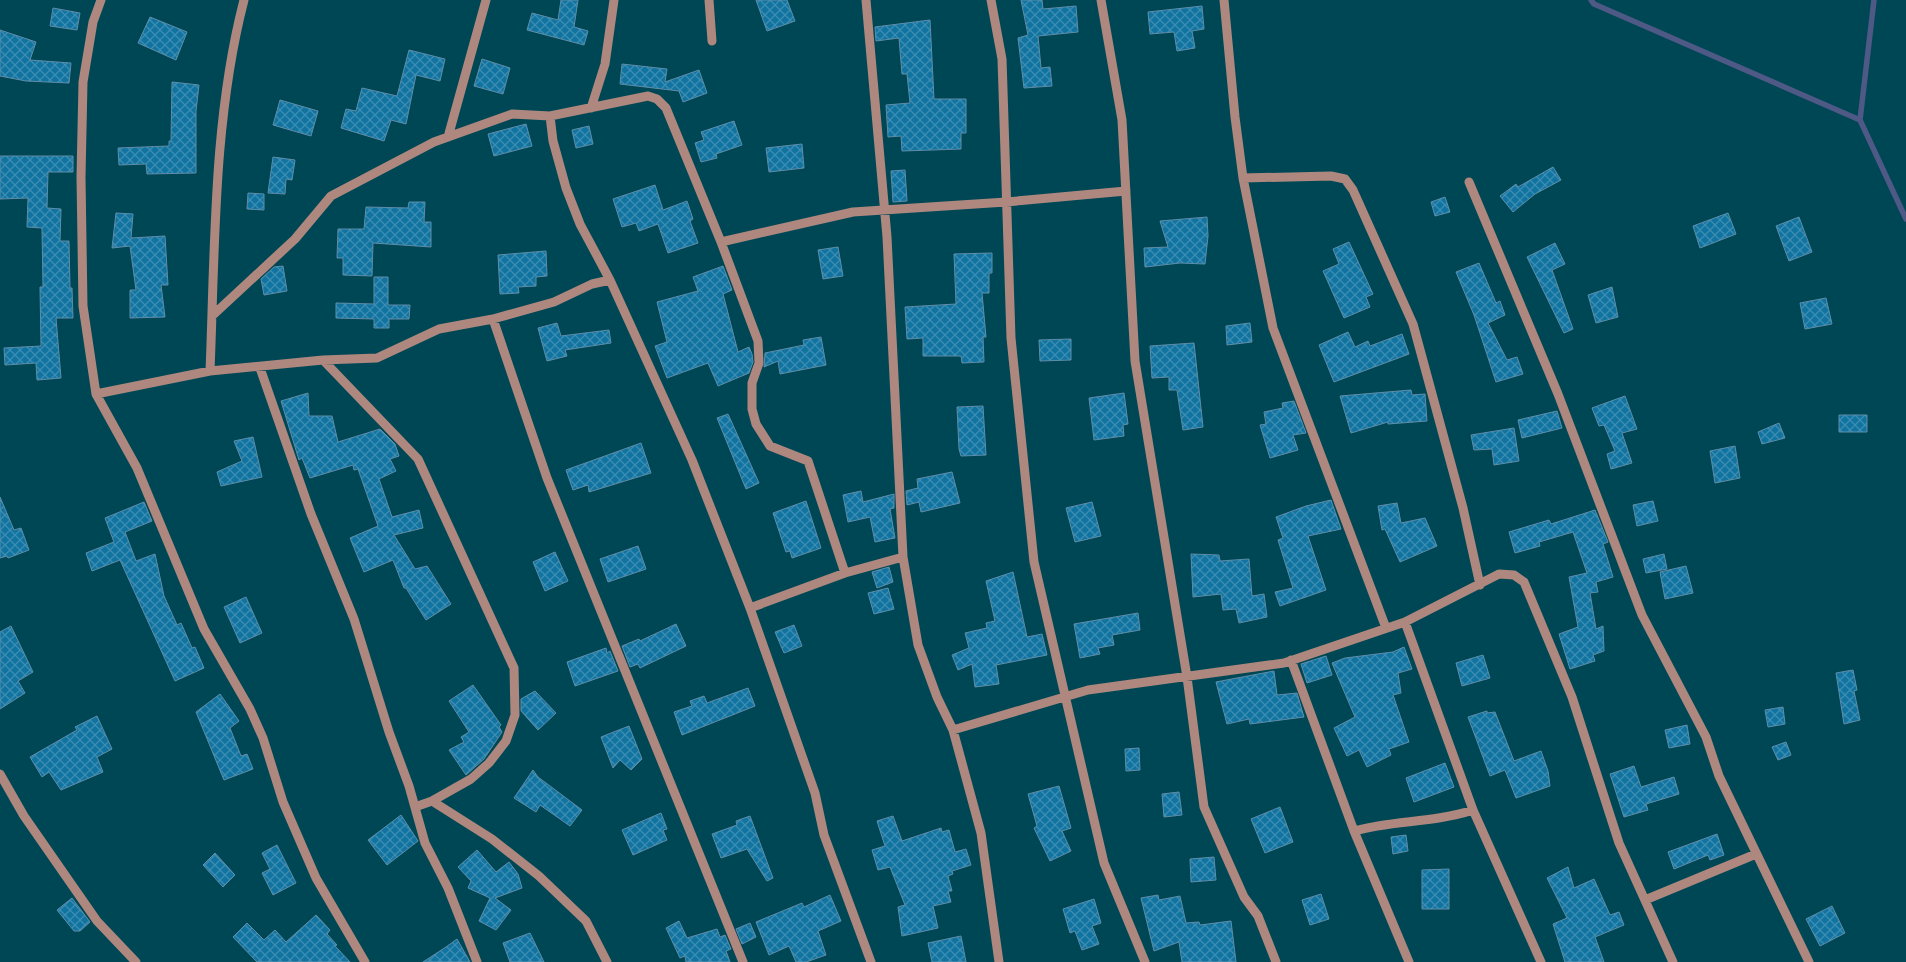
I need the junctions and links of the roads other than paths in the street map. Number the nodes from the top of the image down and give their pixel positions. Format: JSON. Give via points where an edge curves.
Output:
{"nodes":[{"id":1,"x":101,"y":0,"type":"edge"},
{"id":2,"x":244,"y":0,"type":"edge"},
{"id":3,"x":486,"y":0,"type":"edge"},
{"id":4,"x":614,"y":0,"type":"edge"},
{"id":5,"x":709,"y":0,"type":"edge"},
{"id":6,"x":866,"y":0,"type":"edge"},
{"id":7,"x":991,"y":0,"type":"edge"},
{"id":8,"x":1101,"y":0,"type":"edge"},
{"id":9,"x":1224,"y":0,"type":"edge"},
{"id":10,"x":712,"y":41,"type":"dead end"},
{"id":11,"x":591,"y":108,"type":"junction"},
{"id":12,"x":550,"y":116,"type":"junction"},
{"id":13,"x":448,"y":137,"type":"junction"},
{"id":14,"x":1243,"y":178,"type":"junction"},
{"id":15,"x":1469,"y":182,"type":"dead end"},
{"id":16,"x":1126,"y":191,"type":"junction"},
{"id":17,"x":1006,"y":202,"type":"junction"},
{"id":18,"x":884,"y":208,"type":"junction"},
{"id":19,"x":721,"y":242,"type":"junction"},
{"id":20,"x":610,"y":280,"type":"junction"},
{"id":21,"x":212,"y":316,"type":"junction"},
{"id":22,"x":493,"y":319,"type":"junction"},
{"id":23,"x":323,"y":360,"type":"junction"},
{"id":24,"x":260,"y":368,"type":"junction"},
{"id":25,"x":210,"y":371,"type":"junction"},
{"id":26,"x":96,"y":394,"type":"junction"},
{"id":27,"x":903,"y":557,"type":"junction"},
{"id":28,"x":845,"y":573,"type":"junction"},
{"id":29,"x":1480,"y":585,"type":"junction"},
{"id":30,"x":750,"y":608,"type":"junction"},
{"id":31,"x":1405,"y":622,"type":"junction"},
{"id":32,"x":1386,"y":628,"type":"junction"},
{"id":33,"x":1291,"y":660,"type":"junction"},
{"id":34,"x":1187,"y":676,"type":"junction"},
{"id":35,"x":1065,"y":696,"type":"junction"},
{"id":36,"x":953,"y":730,"type":"junction"},
{"id":37,"x":0,"y":774,"type":"edge"},
{"id":38,"x":432,"y":801,"type":"junction"},
{"id":39,"x":415,"y":807,"type":"junction"},
{"id":40,"x":1473,"y":810,"type":"junction"},
{"id":41,"x":1354,"y":831,"type":"junction"},
{"id":42,"x":1756,"y":854,"type":"junction"},
{"id":43,"x":1645,"y":900,"type":"junction"},
{"id":44,"x":136,"y":962,"type":"edge"},
{"id":45,"x":365,"y":962,"type":"edge"},
{"id":46,"x":477,"y":962,"type":"edge"},
{"id":47,"x":607,"y":962,"type":"edge"},
{"id":48,"x":743,"y":962,"type":"edge"},
{"id":49,"x":871,"y":962,"type":"edge"},
{"id":50,"x":999,"y":962,"type":"edge"},
{"id":51,"x":1145,"y":962,"type":"edge"},
{"id":52,"x":1276,"y":962,"type":"edge"},
{"id":53,"x":1409,"y":962,"type":"edge"},
{"id":54,"x":1541,"y":962,"type":"edge"},
{"id":55,"x":1673,"y":962,"type":"edge"},
{"id":56,"x":1809,"y":962,"type":"edge"}],
"edges":[{"from":1,"to":26,"type":"street","via":[[92,22],[83,82],[81,168],[83,306]]},
{"from":2,"to":21,"type":"street","via":[[232,48],[223,121]]},
{"from":3,"to":13,"type":"street"},
{"from":4,"to":11,"type":"street","via":[[605,64]]},
{"from":5,"to":10,"type":"street"},
{"from":6,"to":18,"type":"street"},
{"from":7,"to":17,"type":"street","via":[[1002,59]]},
{"from":8,"to":16,"type":"street","via":[[1122,120]]},
{"from":9,"to":14,"type":"street"},
{"from":11,"to":12,"type":"street"},
{"from":11,"to":19,"type":"street","via":[[648,96],[666,108]]},
{"from":12,"to":13,"type":"street","via":[[512,114]]},
{"from":12,"to":20,"type":"street","via":[[566,188],[580,224]]},
{"from":13,"to":21,"type":"street","via":[[331,196],[295,238]]},
{"from":14,"to":29,"type":"street","via":[[1331,176],[1345,179],[1353,190],[1414,324]]},
{"from":14,"to":32,"type":"street","via":[[1273,328]]},
{"from":15,"to":42,"type":"street","via":[[1558,394],[1642,615],[1706,737],[1719,776]]},
{"from":16,"to":17,"type":"street"},
{"from":16,"to":34,"type":"street","via":[[1135,361]]},
{"from":17,"to":18,"type":"street"},
{"from":17,"to":35,"type":"street","via":[[1011,338],[1034,562]]},
{"from":18,"to":19,"type":"street"},
{"from":18,"to":27,"type":"street"},
{"from":19,"to":28,"type":"street","via":[[758,341],[758,363],[752,383],[752,409],[756,424],[770,446],[808,460]]},
{"from":20,"to":22,"type":"street","via":[[592,284],[554,302]]},
{"from":20,"to":30,"type":"street","via":[[692,460]]},
{"from":21,"to":25,"type":"street"},
{"from":22,"to":23,"type":"street","via":[[439,329],[377,358]]},
{"from":22,"to":48,"type":"street","via":[[548,478]]},
{"from":23,"to":24,"type":"street"},
{"from":23,"to":38,"type":"street","via":[[418,459],[514,668],[515,715],[506,741],[470,780]]},
{"from":24,"to":25,"type":"street"},
{"from":24,"to":39,"type":"street","via":[[311,514],[354,619]]},
{"from":25,"to":26,"type":"street"},
{"from":26,"to":45,"type":"street","via":[[137,468],[204,629],[250,709],[293,827],[316,878]]},
{"from":27,"to":28,"type":"street"},
{"from":27,"to":36,"type":"street","via":[[918,645]]},
{"from":28,"to":30,"type":"street"},
{"from":29,"to":31,"type":"street"},
{"from":29,"to":43,"type":"street","via":[[1499,574],[1514,575],[1524,582],[1572,697],[1619,843]]},
{"from":30,"to":49,"type":"street","via":[[815,793],[824,834]]},
{"from":31,"to":32,"type":"street"},
{"from":31,"to":40,"type":"street"},
{"from":32,"to":33,"type":"street"},
{"from":33,"to":34,"type":"street"},
{"from":33,"to":41,"type":"street"},
{"from":34,"to":35,"type":"street"},
{"from":34,"to":52,"type":"street","via":[[1204,807],[1244,897],[1258,916]]},
{"from":35,"to":36,"type":"street"},
{"from":35,"to":51,"type":"street","via":[[1104,863]]},
{"from":36,"to":50,"type":"street","via":[[981,833]]},
{"from":37,"to":44,"type":"street","via":[[24,816],[97,921]]},
{"from":38,"to":39,"type":"street"},
{"from":38,"to":47,"type":"street","via":[[492,839],[539,876],[586,921]]},
{"from":39,"to":46,"type":"street","via":[[425,843],[448,888]]},
{"from":40,"to":41,"type":"street","via":[[1448,818],[1396,822]]},
{"from":40,"to":54,"type":"street"},
{"from":41,"to":53,"type":"street"},
{"from":42,"to":43,"type":"street"},
{"from":42,"to":56,"type":"street"},
{"from":43,"to":55,"type":"street"}]}
